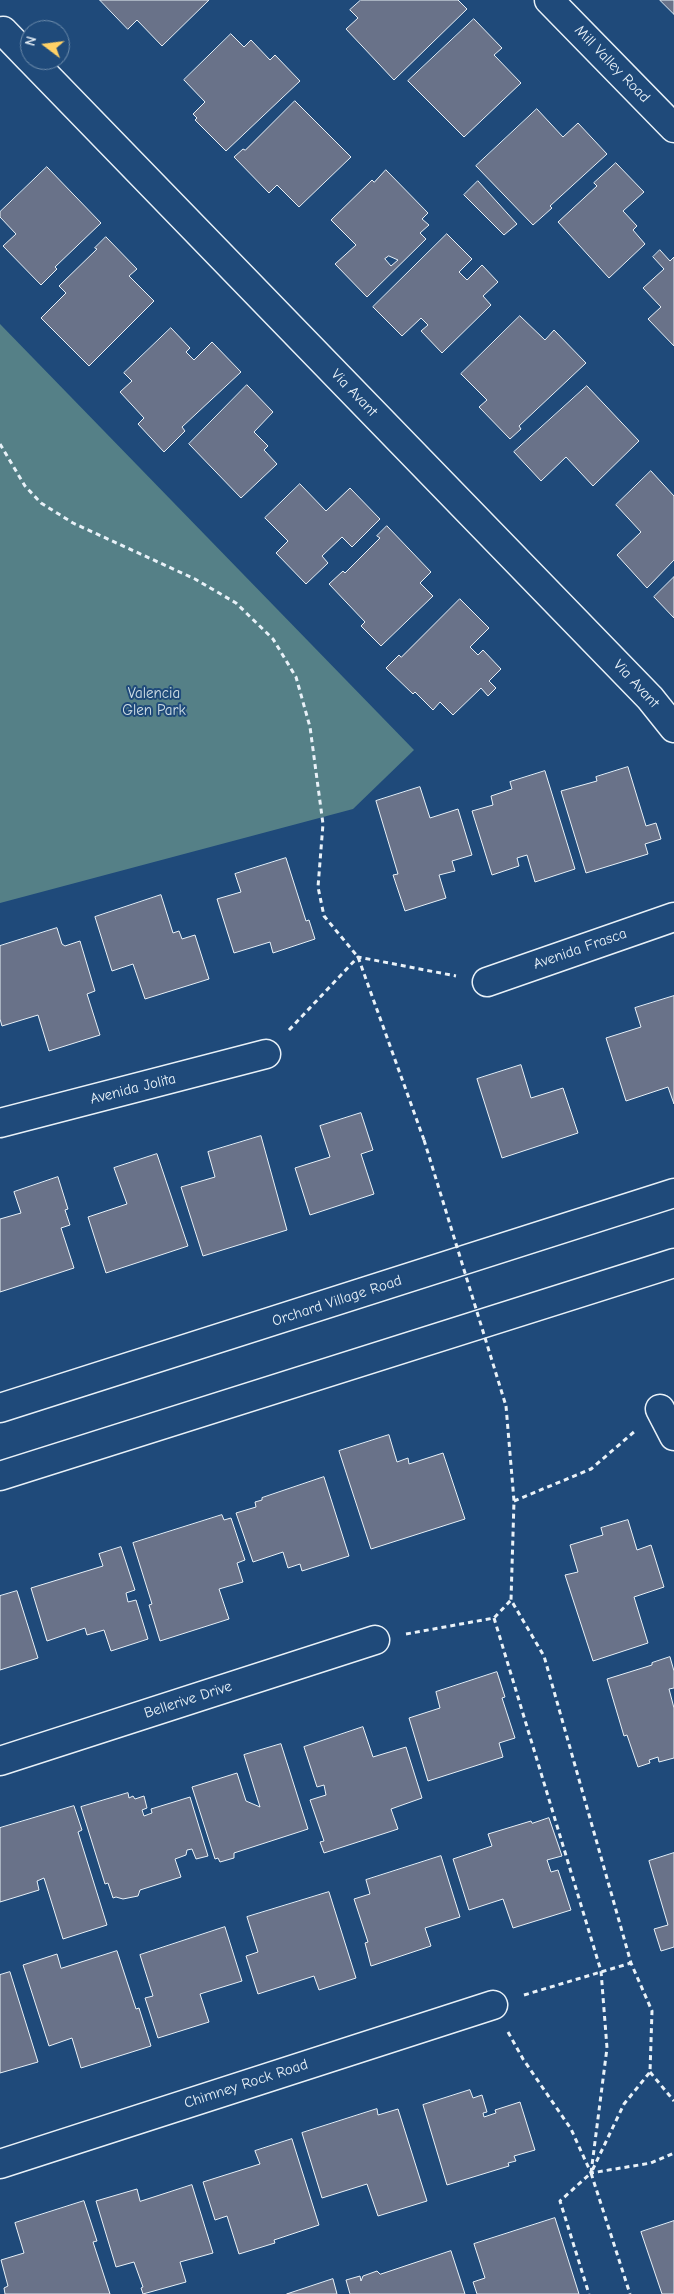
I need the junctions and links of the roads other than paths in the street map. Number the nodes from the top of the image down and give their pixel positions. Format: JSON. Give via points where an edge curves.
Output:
{"nodes":[{"id":1,"x":550,"y":0,"type":"edge"},
{"id":2,"x":3,"y":31,"type":"dead end"},
{"id":3,"x":20,"y":49,"type":"edge"},
{"id":4,"x":40,"y":70,"type":"edge"},
{"id":5,"x":674,"y":128,"type":"edge"},
{"id":6,"x":674,"y":728,"type":"edge"},
{"id":7,"x":674,"y":917,"type":"edge"},
{"id":8,"x":486,"y":982,"type":"road end"},
{"id":9,"x":266,"y":1054,"type":"road end"},
{"id":10,"x":0,"y":1123,"type":"edge"},
{"id":11,"x":674,"y":1193,"type":"edge"},
{"id":12,"x":674,"y":1263,"type":"edge"},
{"id":13,"x":0,"y":1408,"type":"edge"},
{"id":14,"x":660,"y":1409,"type":"road end"},
{"id":15,"x":674,"y":1436,"type":"edge"},
{"id":16,"x":0,"y":1476,"type":"edge"},
{"id":17,"x":375,"y":1640,"type":"road end"},
{"id":18,"x":0,"y":1761,"type":"edge"},
{"id":19,"x":493,"y":2005,"type":"road end"},
{"id":20,"x":0,"y":2164,"type":"edge"}],
"edges":[{"from":1,"to":5,"type":"street","name":"Mill Valley Road"},
{"from":2,"to":3,"type":"street","name":"Via Avant"},
{"from":4,"to":6,"type":"street","name":"Via Avant","via":[[650,698]]},
{"from":7,"to":8,"type":"street","name":"Avenida Frasca"},
{"from":9,"to":10,"type":"street","name":"Avenida Jolita"},
{"from":11,"to":13,"type":"street","name":"Orchard Village Road"},
{"from":12,"to":16,"type":"street"},
{"from":14,"to":15,"type":"street"},
{"from":17,"to":18,"type":"street","name":"Bellerive Drive"},
{"from":19,"to":20,"type":"street","name":"Chimney Rock Road"}]}
